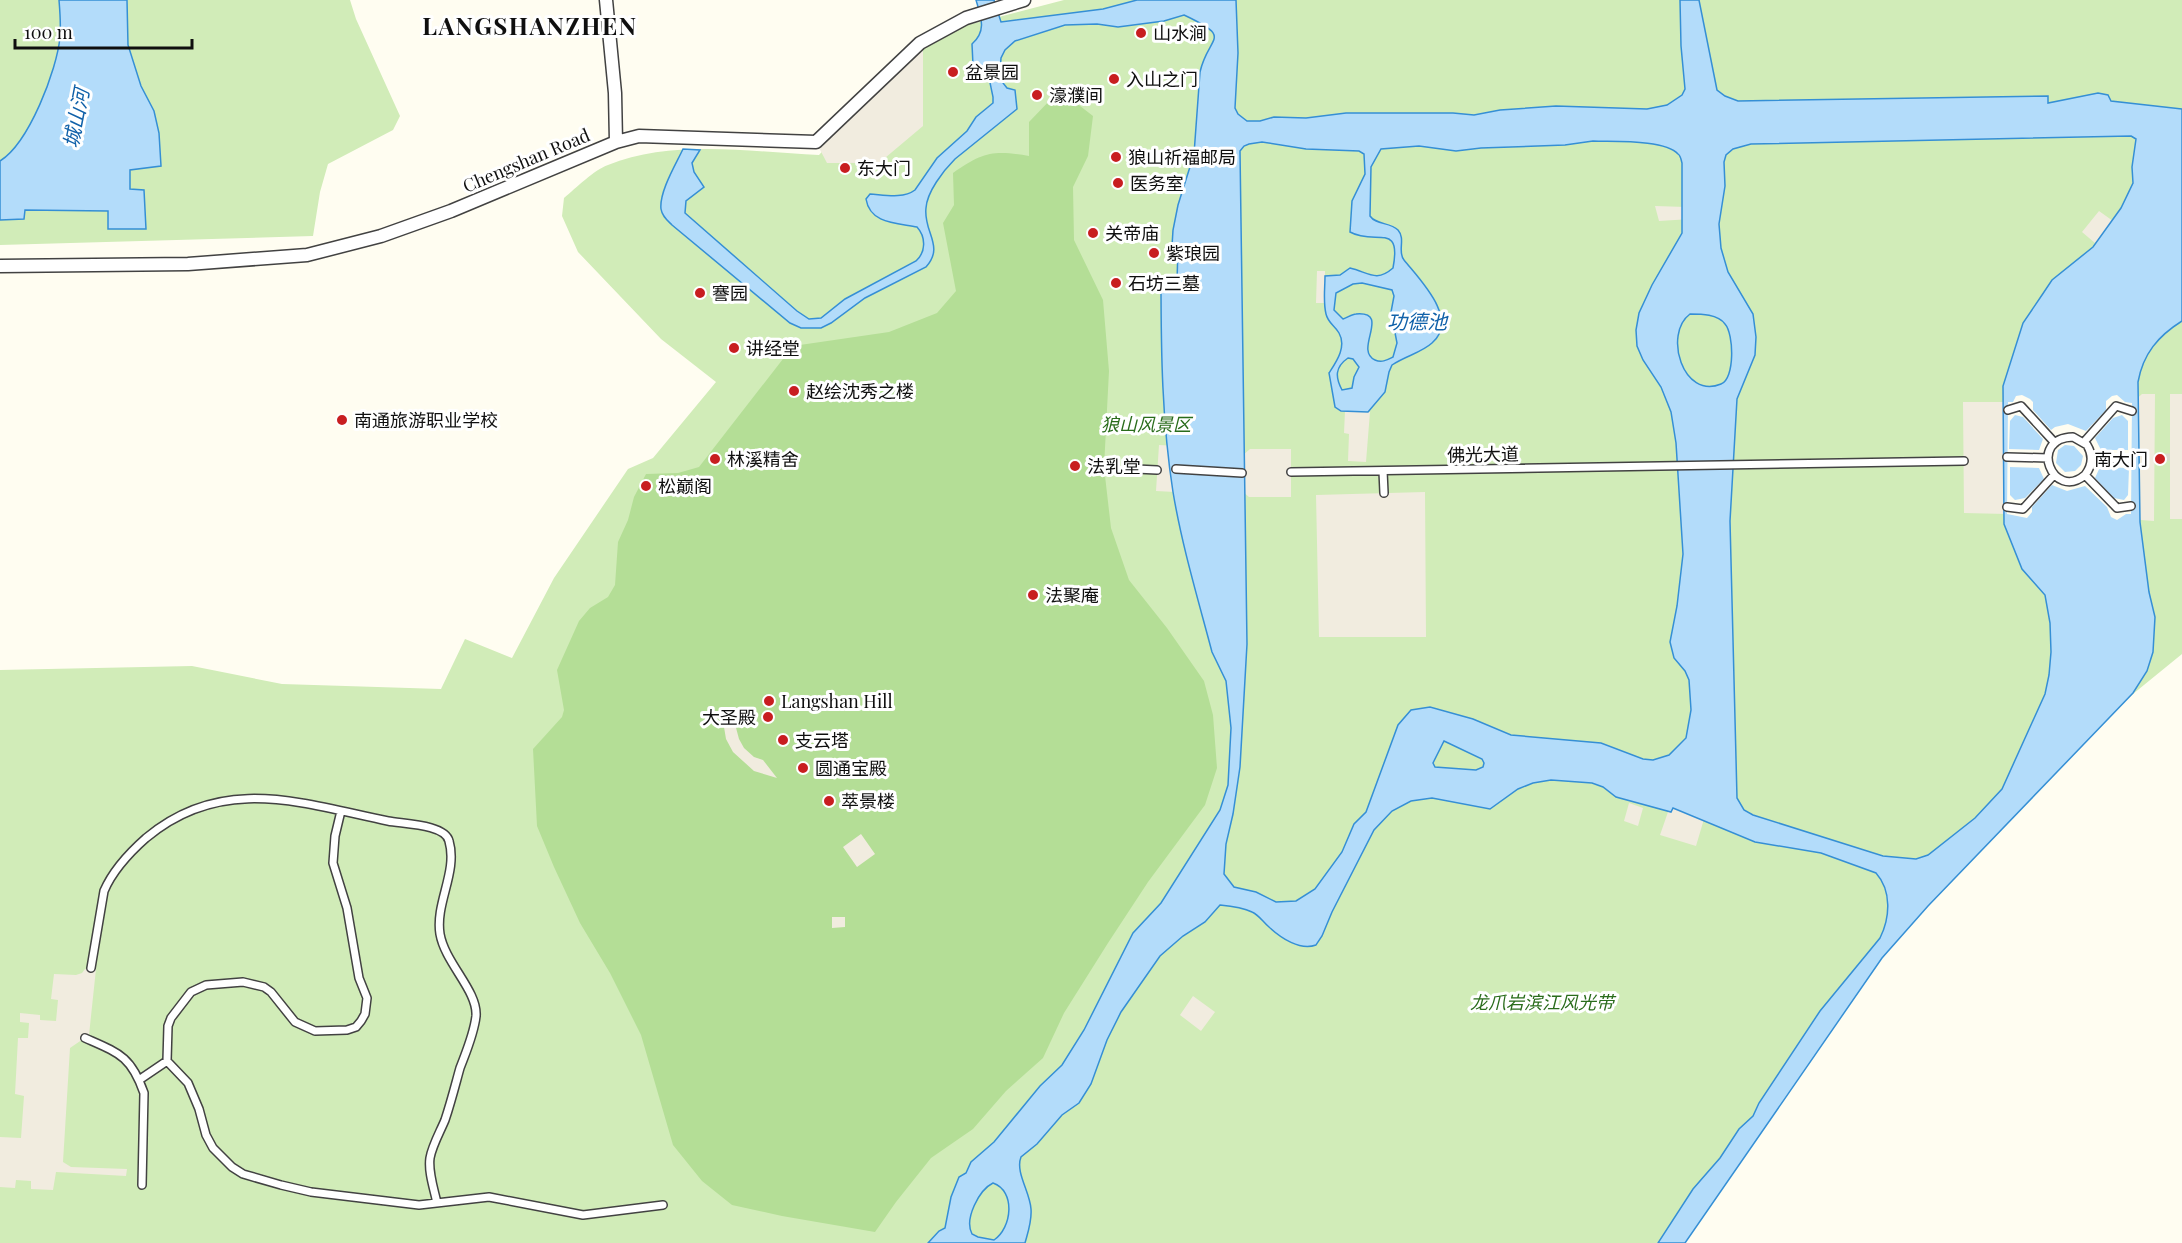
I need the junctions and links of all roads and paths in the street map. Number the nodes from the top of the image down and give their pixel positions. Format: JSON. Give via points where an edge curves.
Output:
{"nodes":[{"id":1,"x":606,"y":0,"type":"edge"},
{"id":2,"x":1024,"y":0,"type":"edge"},
{"id":3,"x":616,"y":142,"type":"junction"},
{"id":4,"x":0,"y":266,"type":"edge"},
{"id":5,"x":2008,"y":410,"type":"dead end"},
{"id":6,"x":2132,"y":411,"type":"dead end"},
{"id":7,"x":2055,"y":442,"type":"junction"},
{"id":8,"x":2084,"y":442,"type":"junction"},
{"id":9,"x":2007,"y":458,"type":"dead end"},
{"id":10,"x":2048,"y":458,"type":"junction"},
{"id":11,"x":2092,"y":458,"type":"junction"},
{"id":12,"x":2131,"y":459,"type":"dead end"},
{"id":13,"x":1964,"y":461,"type":"dead end"},
{"id":14,"x":1136,"y":469,"type":"dead end"},
{"id":15,"x":1176,"y":469,"type":"dead end"},
{"id":16,"x":1157,"y":470,"type":"dead end"},
{"id":17,"x":1383,"y":471,"type":"junction"},
{"id":18,"x":1291,"y":472,"type":"dead end"},
{"id":19,"x":1242,"y":473,"type":"dead end"},
{"id":20,"x":2054,"y":475,"type":"junction"},
{"id":21,"x":2085,"y":475,"type":"junction"},
{"id":22,"x":1384,"y":493,"type":"dead end"},
{"id":23,"x":2131,"y":506,"type":"dead end"},
{"id":24,"x":2007,"y":507,"type":"dead end"},
{"id":25,"x":341,"y":811,"type":"junction"},
{"id":26,"x":91,"y":969,"type":"dead end"},
{"id":27,"x":85,"y":1038,"type":"dead end"},
{"id":28,"x":167,"y":1061,"type":"junction"},
{"id":29,"x":139,"y":1080,"type":"junction"},
{"id":30,"x":142,"y":1185,"type":"dead end"},
{"id":31,"x":436,"y":1203,"type":"junction"},
{"id":32,"x":663,"y":1205,"type":"dead end"}],
"edges":[{"from":1,"to":3,"type":"street"},
{"from":2,"to":3,"type":"street","name":"Chengshan Road","via":[[966,18],[920,43],[816,142],[639,136]]},
{"from":3,"to":4,"type":"street","name":"Chengshan Road","via":[[451,211],[381,236],[307,255],[188,264]]},
{"from":5,"to":7,"type":"street","via":[[2021,406]]},
{"from":6,"to":8,"type":"street","via":[[2116,406]]},
{"from":7,"to":8,"type":"street","via":[[2066,437]]},
{"from":7,"to":10,"type":"street"},
{"from":8,"to":11,"type":"street"},
{"from":9,"to":10,"type":"street"},
{"from":10,"to":20,"type":"street"},
{"from":11,"to":12,"type":"street"},
{"from":11,"to":21,"type":"street"},
{"from":13,"to":17,"type":"street","name":"佛光大道"},
{"from":14,"to":16,"type":"street"},
{"from":15,"to":19,"type":"street"},
{"from":17,"to":18,"type":"street","name":"佛光大道"},
{"from":17,"to":22,"type":"street"},
{"from":20,"to":21,"type":"street","via":[[2070,481]]},
{"from":20,"to":24,"type":"street","via":[[2023,509]]},
{"from":21,"to":23,"type":"street","via":[[2116,508]]},
{"from":25,"to":26,"type":"street","via":[[291,800],[251,798],[199,808],[160,826],[117,867],[108,882]]},
{"from":25,"to":28,"type":"street","via":[[334,836],[333,862],[367,998],[361,1021],[347,1030],[315,1031],[295,1022],[264,987],[243,982],[206,985],[190,992],[171,1018]]},
{"from":25,"to":31,"type":"street","via":[[436,829],[449,840],[450,870],[439,925],[443,947],[472,996],[476,1015],[455,1094],[430,1158]]},
{"from":27,"to":29,"type":"street","via":[[122,1055]]},
{"from":28,"to":29,"type":"street"},
{"from":28,"to":31,"type":"street","via":[[188,1083],[213,1148],[243,1174],[311,1192],[419,1205]]},
{"from":29,"to":30,"type":"street","via":[[144,1093]]},
{"from":31,"to":32,"type":"street","via":[[489,1197],[583,1215]]}]}
